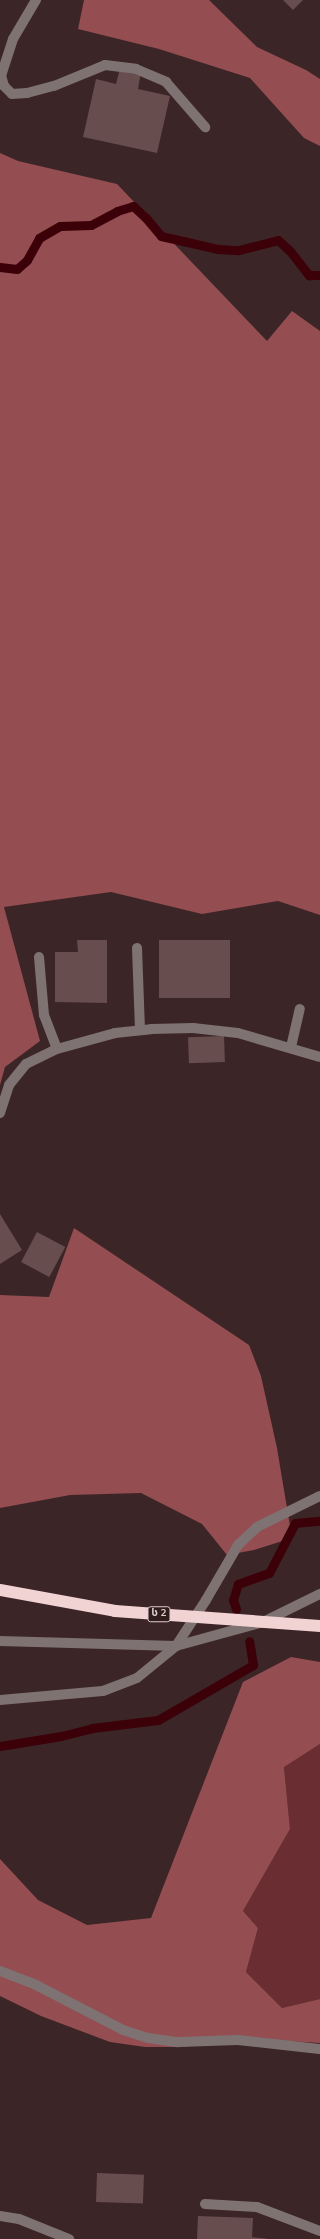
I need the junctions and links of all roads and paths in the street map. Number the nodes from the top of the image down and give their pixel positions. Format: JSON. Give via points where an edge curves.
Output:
{"nodes":[{"id":1,"x":36,"y":0,"type":"edge"},
{"id":2,"x":205,"y":127,"type":"dead end"},
{"id":3,"x":137,"y":948,"type":"dead end"},
{"id":4,"x":39,"y":957,"type":"dead end"},
{"id":5,"x":300,"y":1009,"type":"dead end"},
{"id":6,"x":140,"y":1030,"type":"junction"},
{"id":7,"x":291,"y":1047,"type":"junction"},
{"id":8,"x":57,"y":1049,"type":"junction"},
{"id":9,"x":320,"y":1057,"type":"edge"},
{"id":10,"x":0,"y":1113,"type":"edge"},
{"id":11,"x":320,"y":1496,"type":"edge"},
{"id":12,"x":0,"y":1590,"type":"edge"},
{"id":13,"x":320,"y":1594,"type":"edge"},
{"id":14,"x":320,"y":1626,"type":"edge"},
{"id":15,"x":0,"y":1640,"type":"edge"},
{"id":16,"x":176,"y":1646,"type":"junction"},
{"id":17,"x":0,"y":1700,"type":"edge"},
{"id":18,"x":0,"y":1971,"type":"edge"},
{"id":19,"x":320,"y":2049,"type":"edge"},
{"id":20,"x":205,"y":2204,"type":"dead end"},
{"id":21,"x":0,"y":2216,"type":"edge"},
{"id":22,"x":320,"y":2231,"type":"edge"},
{"id":23,"x":69,"y":2239,"type":"edge"}],
"edges":[{"from":1,"to":2,"type":"street","via":[[13,39],[1,75],[4,86],[12,94],[54,86],[105,65],[136,69],[166,82]]},
{"from":3,"to":6,"type":"street"},
{"from":4,"to":8,"type":"street","via":[[44,1015]]},
{"from":5,"to":7,"type":"street"},
{"from":6,"to":7,"type":"street","via":[[193,1028],[238,1033]]},
{"from":6,"to":8,"type":"street","via":[[115,1033]]},
{"from":7,"to":9,"type":"street"},
{"from":8,"to":10,"type":"street","via":[[26,1064],[9,1085]]},
{"from":11,"to":16,"type":"street","via":[[257,1527],[238,1545]]},
{"from":12,"to":14,"type":"highway","number":"ს 2","bridge":true,"via":[[115,1611]]},
{"from":13,"to":16,"type":"street","via":[[263,1622]]},
{"from":15,"to":16,"type":"street"},
{"from":16,"to":17,"type":"street","via":[[137,1678],[103,1691]]},
{"from":18,"to":19,"type":"street","via":[[36,1985],[123,2030],[148,2038],[178,2042],[238,2040]]},
{"from":20,"to":22,"type":"street","via":[[257,2207]]},
{"from":21,"to":23,"type":"street","via":[[19,2219]]}]}
